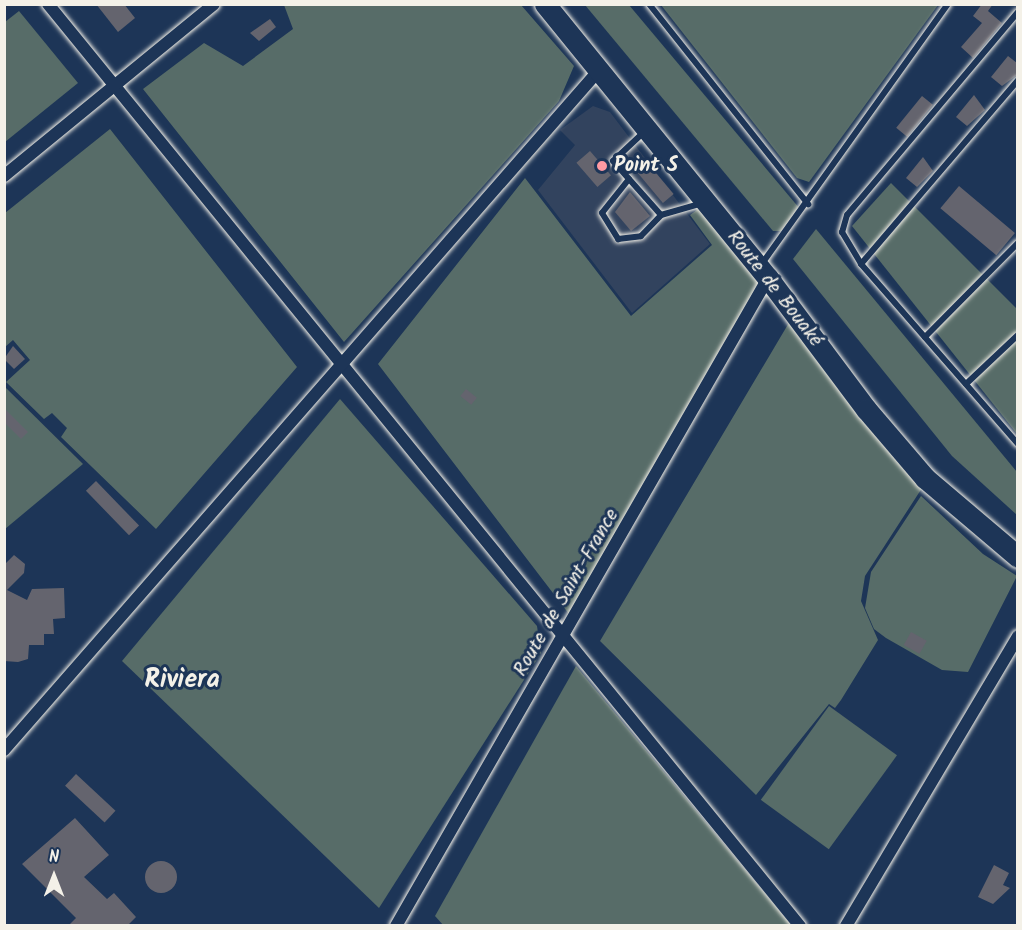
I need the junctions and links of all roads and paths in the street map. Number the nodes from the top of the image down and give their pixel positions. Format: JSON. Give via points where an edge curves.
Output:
{"nodes":[{"id":1,"x":48,"y":4,"type":"edge"},
{"id":2,"x":214,"y":4,"type":"edge"},
{"id":3,"x":545,"y":4,"type":"edge"},
{"id":4,"x":649,"y":4,"type":"edge"},
{"id":5,"x":948,"y":4,"type":"edge"},
{"id":6,"x":1017,"y":12,"type":"edge"},
{"id":7,"x":599,"y":70,"type":"junction"},
{"id":8,"x":1017,"y":80,"type":"edge"},
{"id":9,"x":113,"y":87,"type":"junction"},
{"id":10,"x":644,"y":131,"type":"junction"},
{"id":11,"x":4,"y":176,"type":"edge"},
{"id":12,"x":629,"y":179,"type":"junction"},
{"id":13,"x":704,"y":202,"type":"junction"},
{"id":14,"x":808,"y":204,"type":"junction"},
{"id":15,"x":661,"y":215,"type":"junction"},
{"id":16,"x":1017,"y":243,"type":"edge"},
{"id":17,"x":861,"y":264,"type":"junction"},
{"id":18,"x":763,"y":272,"type":"junction"},
{"id":19,"x":1017,"y":335,"type":"edge"},
{"id":20,"x":926,"y":338,"type":"junction"},
{"id":21,"x":341,"y":365,"type":"junction"},
{"id":22,"x":966,"y":384,"type":"junction"},
{"id":23,"x":1017,"y":444,"type":"edge"},
{"id":24,"x":1017,"y":557,"type":"edge"},
{"id":25,"x":1017,"y":636,"type":"edge"},
{"id":26,"x":564,"y":639,"type":"junction"},
{"id":27,"x":4,"y":750,"type":"edge"},
{"id":28,"x":396,"y":926,"type":"edge"},
{"id":29,"x":800,"y":926,"type":"edge"},
{"id":30,"x":846,"y":926,"type":"edge"}],
"edges":[{"from":1,"to":9,"type":"street"},
{"from":2,"to":9,"type":"street"},
{"from":3,"to":7,"type":"highway","name":"Route de Bouaké"},
{"from":4,"to":14,"type":"lane"},
{"from":5,"to":14,"type":"lane"},
{"from":6,"to":17,"type":"lane","via":[[842,223],[844,241]]},
{"from":7,"to":10,"type":"highway","name":"Route de Bouaké"},
{"from":7,"to":21,"type":"street"},
{"from":8,"to":17,"type":"lane"},
{"from":9,"to":11,"type":"street"},
{"from":9,"to":21,"type":"street"},
{"from":10,"to":12,"type":"lane","via":[[613,161]]},
{"from":10,"to":13,"type":"highway","name":"Route de Bouaké"},
{"from":12,"to":15,"type":"lane"},
{"from":12,"to":15,"type":"lane","via":[[602,213],[618,239],[641,236]]},
{"from":13,"to":15,"type":"lane"},
{"from":13,"to":18,"type":"highway","name":"Route de Bouaké"},
{"from":14,"to":18,"type":"lane"},
{"from":16,"to":20,"type":"lane"},
{"from":17,"to":20,"type":"lane"},
{"from":18,"to":24,"type":"highway","name":"Route de Bouaké","via":[[925,478]]},
{"from":18,"to":26,"type":"street","name":"Route de Saint-France"},
{"from":19,"to":22,"type":"lane"},
{"from":20,"to":22,"type":"lane"},
{"from":21,"to":26,"type":"street"},
{"from":21,"to":27,"type":"street"},
{"from":22,"to":23,"type":"lane"},
{"from":25,"to":30,"type":"street"},
{"from":26,"to":28,"type":"street","name":"Route de Saint-France"},
{"from":26,"to":29,"type":"street"}]}
